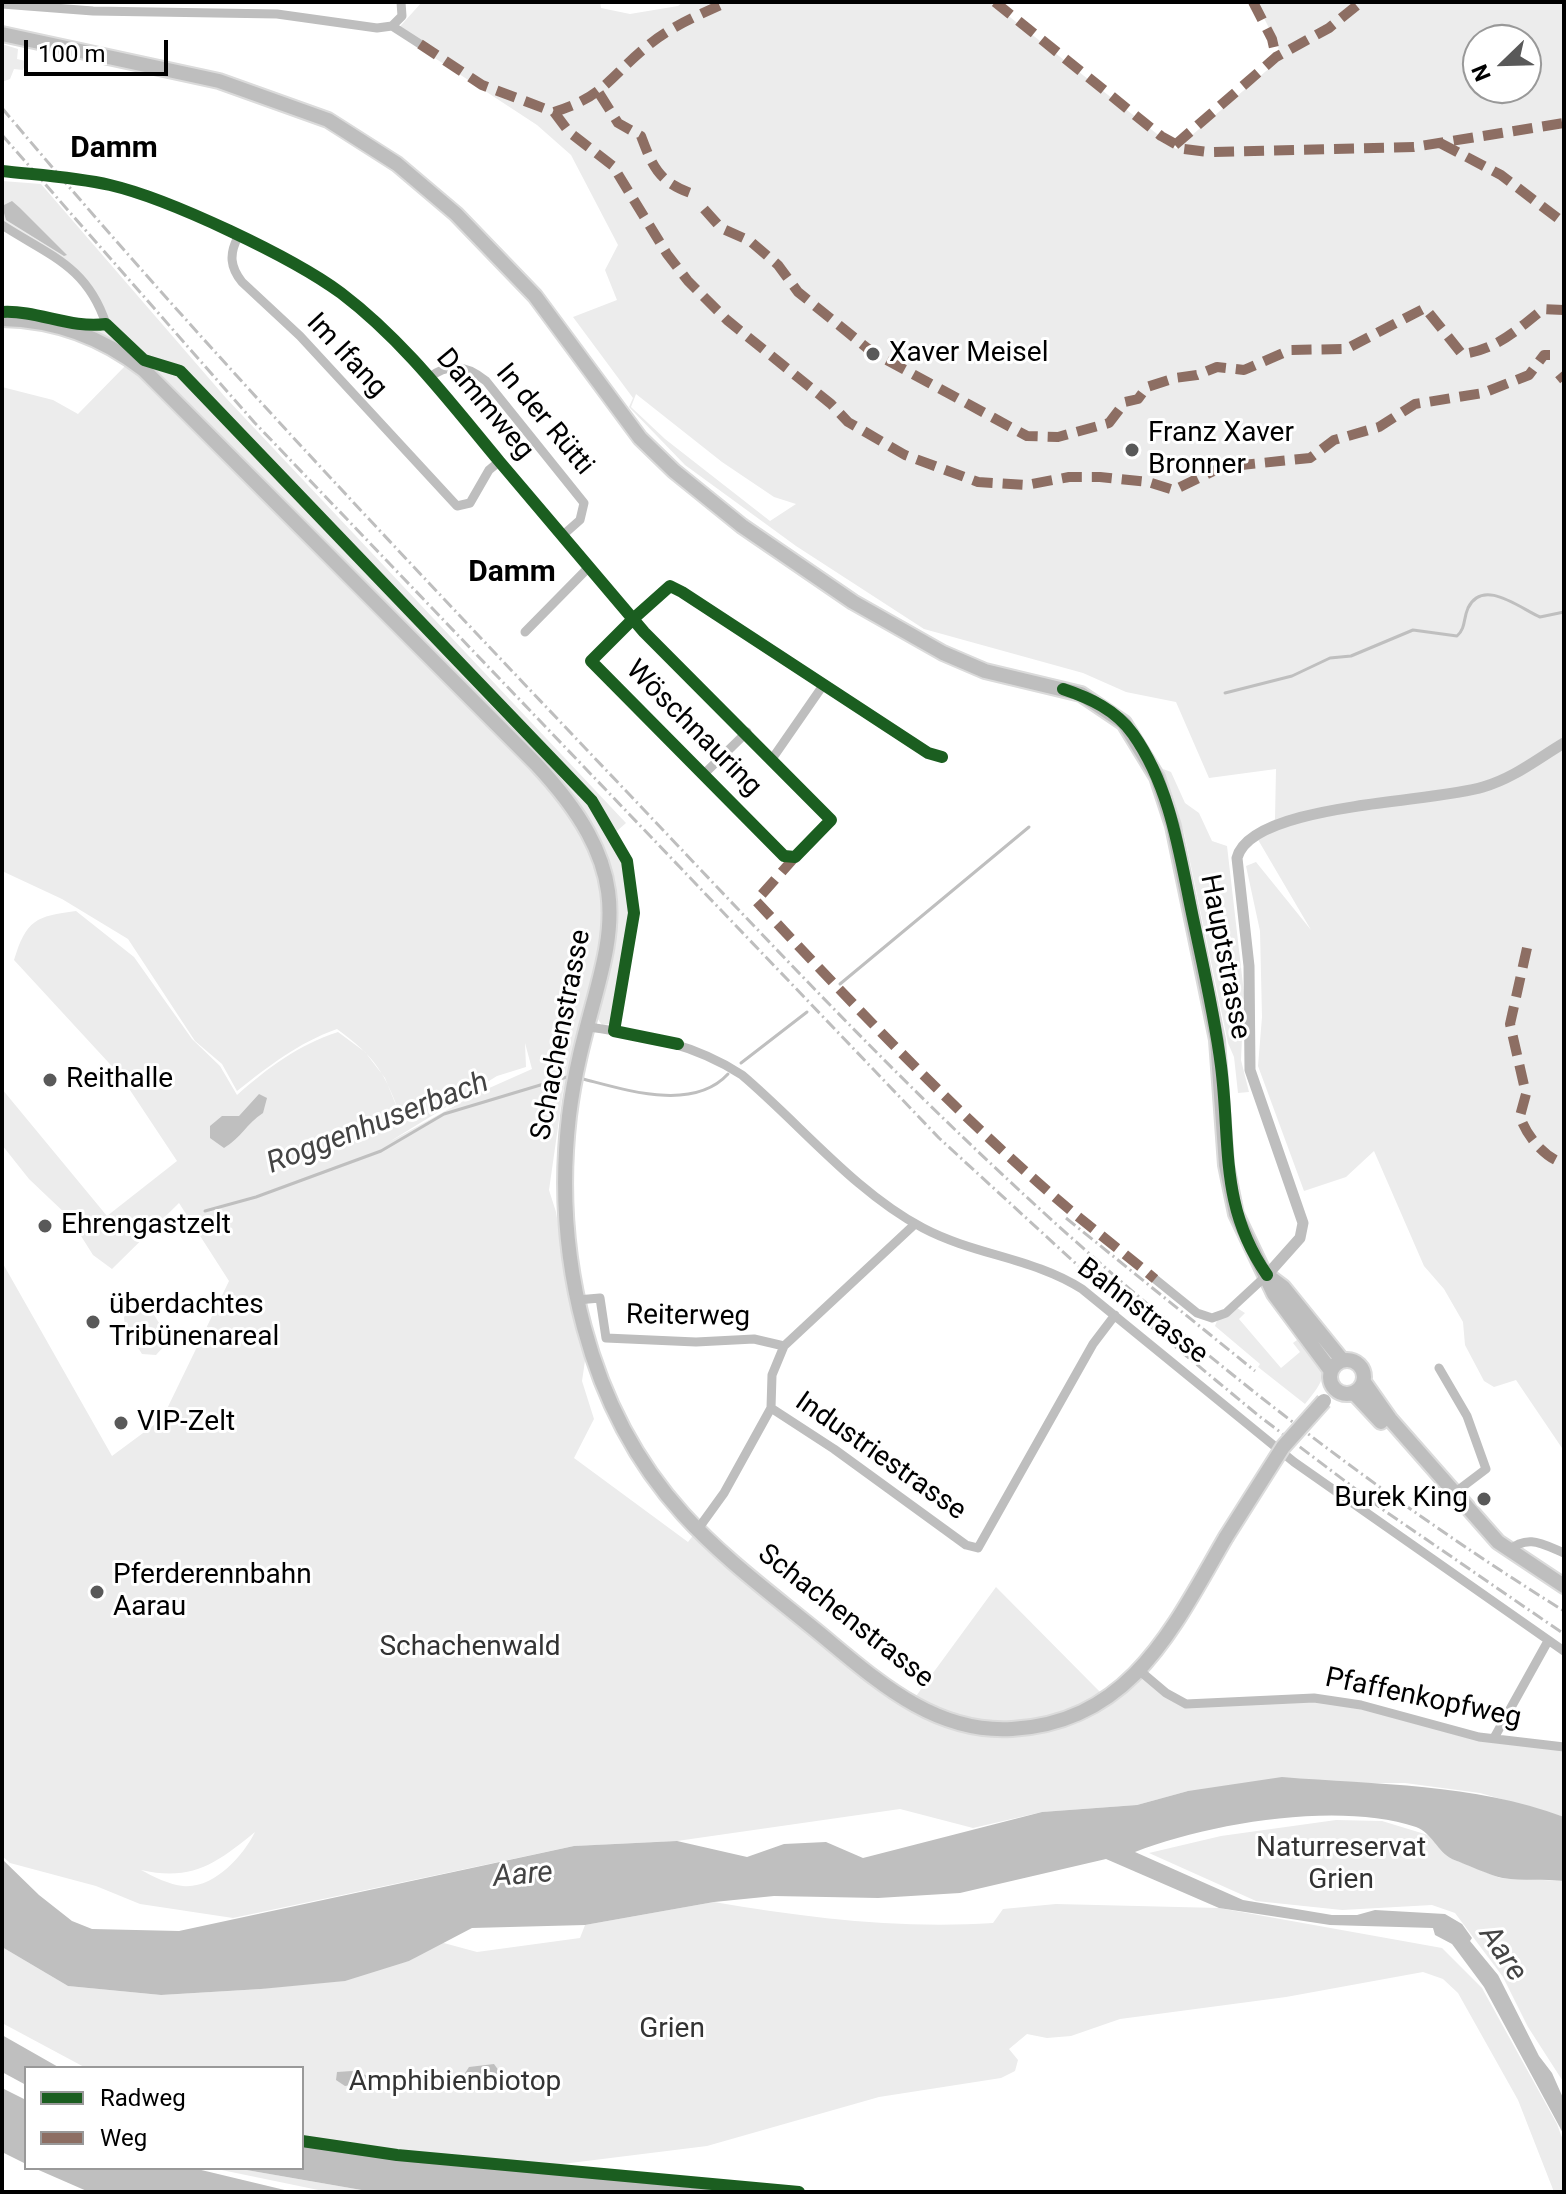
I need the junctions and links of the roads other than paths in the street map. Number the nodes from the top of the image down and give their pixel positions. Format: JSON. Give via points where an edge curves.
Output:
{"nodes":[{"id":1,"x":401,"y":2,"type":"edge"},
{"id":2,"x":2,"y":4,"type":"edge"},
{"id":3,"x":94,"y":6,"type":"edge"},
{"id":4,"x":392,"y":26,"type":"junction"},
{"id":5,"x":2,"y":34,"type":"edge"},
{"id":6,"x":420,"y":44,"type":"dead end"},
{"id":7,"x":2,"y":171,"type":"edge"},
{"id":8,"x":2,"y":225,"type":"edge"},
{"id":9,"x":238,"y":237,"type":"junction"},
{"id":10,"x":2,"y":319,"type":"edge"},
{"id":11,"x":106,"y":324,"type":"dead end"},
{"id":12,"x":430,"y":377,"type":"junction"},
{"id":13,"x":500,"y":461,"type":"junction"},
{"id":14,"x":449,"y":499,"type":"joint"},
{"id":15,"x":563,"y":535,"type":"junction"},
{"id":16,"x":589,"y":567,"type":"junction"},
{"id":17,"x":633,"y":619,"type":"junction"},
{"id":18,"x":525,"y":632,"type":"dead end"},
{"id":19,"x":824,"y":684,"type":"junction"},
{"id":20,"x":747,"y":732,"type":"junction"},
{"id":21,"x":1564,"y":743,"type":"edge"},
{"id":22,"x":942,"y":757,"type":"dead end"},
{"id":23,"x":772,"y":759,"type":"junction"},
{"id":24,"x":705,"y":773,"type":"junction"},
{"id":25,"x":831,"y":820,"type":"joint"},
{"id":26,"x":589,"y":1027,"type":"junction"},
{"id":27,"x":915,"y":1224,"type":"junction"},
{"id":28,"x":1267,"y":1275,"type":"junction"},
{"id":29,"x":1155,"y":1279,"type":"dead end"},
{"id":30,"x":577,"y":1300,"type":"junction"},
{"id":31,"x":1115,"y":1315,"type":"junction"},
{"id":32,"x":784,"y":1346,"type":"junction"},
{"id":33,"x":1336,"y":1366,"type":"junction"},
{"id":34,"x":1439,"y":1368,"type":"dead end"},
{"id":35,"x":1359,"y":1388,"type":"junction"},
{"id":36,"x":1329,"y":1395,"type":"junction"},
{"id":37,"x":771,"y":1408,"type":"junction"},
{"id":38,"x":1453,"y":1494,"type":"junction"},
{"id":39,"x":698,"y":1529,"type":"junction"},
{"id":40,"x":1503,"y":1547,"type":"junction"},
{"id":41,"x":1564,"y":1553,"type":"edge"},
{"id":42,"x":1564,"y":1586,"type":"edge"},
{"id":43,"x":1548,"y":1641,"type":"junction"},
{"id":44,"x":1564,"y":1651,"type":"edge"},
{"id":45,"x":1140,"y":1671,"type":"junction"},
{"id":46,"x":1494,"y":1738,"type":"junction"},
{"id":47,"x":1564,"y":1747,"type":"edge"}],
"edges":[{"from":1,"to":4,"type":"street","via":[[402,16]]},
{"from":2,"to":3,"type":"street"},
{"from":3,"to":4,"type":"street","via":[[277,14]]},
{"from":4,"to":6,"type":"street"},
{"from":5,"to":28,"type":"main road","name":"Hauptstrasse","via":[[219,81],[328,120],[397,164],[456,214],[535,296],[640,438],[742,526],[853,602],[943,653],[985,671],[1097,702],[1124,723],[1164,793],[1217,1040],[1232,1199],[1246,1241]]},
{"from":7,"to":9,"type":"street","name":"Dammweg","via":[[115,186]]},
{"from":8,"to":11,"type":"street","via":[[82,277]]},
{"from":9,"to":12,"type":"street","name":"Dammweg","via":[[340,293]]},
{"from":9,"to":14,"type":"street","name":"Im Ifang","via":[[231,259],[234,273],[300,336]]},
{"from":10,"to":26,"type":"main road","name":"Schachenstrasse","via":[[71,329],[144,370],[562,792],[594,839],[609,887],[608,945]]},
{"from":12,"to":13,"type":"street","name":"Dammweg"},
{"from":12,"to":15,"type":"street","name":"In der Rütti","via":[[440,369],[460,367],[486,381],[584,503],[580,520]]},
{"from":13,"to":14,"type":"street","name":"Dammweg","via":[[470,503],[457,506]]},
{"from":13,"to":15,"type":"street","name":"Dammweg"},
{"from":15,"to":16,"type":"street","name":"Dammweg"},
{"from":16,"to":17,"type":"street","name":"Dammweg"},
{"from":16,"to":18,"type":"street"},
{"from":17,"to":19,"type":"street","name":"Wöschnauring","via":[[670,586]]},
{"from":17,"to":20,"type":"street","name":"Dammweg"},
{"from":17,"to":24,"type":"street","name":"Wöschnauring","via":[[591,661]]},
{"from":19,"to":22,"type":"street","name":"Wöschnauring"},
{"from":19,"to":23,"type":"street","name":"Wöschnauring"},
{"from":20,"to":23,"type":"street","name":"Dammweg"},
{"from":20,"to":24,"type":"street","name":"Wöschnauring"},
{"from":21,"to":28,"type":"street","via":[[1493,784],[1451,795],[1331,810],[1260,830],[1240,848],[1251,1000],[1250,1070],[1303,1223],[1300,1238]]},
{"from":23,"to":25,"type":"street","name":"Dammweg"},
{"from":24,"to":25,"type":"street","name":"Wöschnauring","via":[[784,856],[795,857]]},
{"from":26,"to":27,"type":"street","name":"Bahnstrasse","via":[[678,1044],[742,1075],[854,1178]]},
{"from":26,"to":30,"type":"main road","name":"Schachenstrasse","via":[[570,1114],[564,1176]]},
{"from":27,"to":31,"type":"street","name":"Bahnstrasse","via":[[962,1246],[1045,1269]]},
{"from":27,"to":32,"type":"street"},
{"from":28,"to":29,"type":"street","via":[[1226,1313],[1212,1318],[1200,1315]]},
{"from":28,"to":33,"type":"main road","name":"Hauptstrasse","via":[[1283,1287]]},
{"from":30,"to":32,"type":"street","name":"Reiterweg","via":[[600,1298],[606,1338],[754,1339]]},
{"from":30,"to":39,"type":"main road","name":"Schachenstrasse","via":[[595,1365],[626,1433]]},
{"from":31,"to":37,"type":"street","name":"Industriestrasse","via":[[975,1548]]},
{"from":31,"to":43,"type":"street","name":"Bahnstrasse","via":[[1294,1462]]},
{"from":32,"to":37,"type":"street","via":[[772,1375]]},
{"from":33,"to":35,"type":"main road","name":"Hauptstrasse","via":[[1358,1363],[1364,1372]]},
{"from":33,"to":36,"type":"main road"},
{"from":34,"to":38,"type":"street","via":[[1467,1416],[1486,1469]]},
{"from":35,"to":36,"type":"main road"},
{"from":35,"to":38,"type":"main road"},
{"from":35,"to":40,"type":"main road","via":[[1465,1518]]},
{"from":36,"to":45,"type":"main road","name":"Schachenstrasse","bridge":true,"via":[[1283,1447],[1161,1646]]},
{"from":37,"to":39,"type":"street","name":"Industriestrasse"},
{"from":38,"to":40,"type":"main road"},
{"from":39,"to":45,"type":"main road","name":"Schachenstrasse","via":[[726,1558],[877,1679],[924,1711],[951,1721],[1007,1729],[1066,1719],[1116,1692]]},
{"from":40,"to":41,"type":"street","via":[[1532,1540]]},
{"from":40,"to":42,"type":"main road"},
{"from":43,"to":44,"type":"street","name":"Bahnstrasse"},
{"from":43,"to":46,"type":"street"},
{"from":45,"to":46,"type":"street","name":"Pfaffenkopfweg","via":[[1186,1704],[1314,1698]]},
{"from":46,"to":47,"type":"street","name":"Pfaffenkopfweg"}]}
